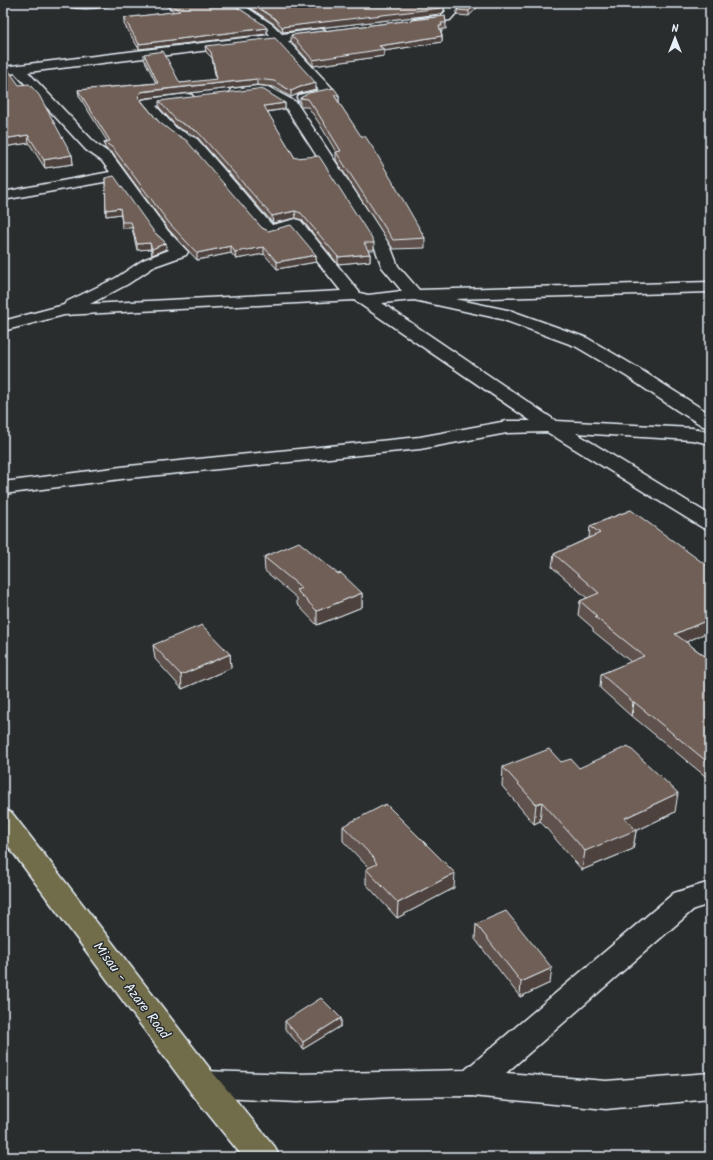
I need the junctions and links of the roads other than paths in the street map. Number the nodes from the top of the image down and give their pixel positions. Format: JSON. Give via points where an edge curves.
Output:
{"nodes":[{"id":1,"x":67,"y":3,"type":"edge"},
{"id":2,"x":105,"y":3,"type":"edge"},
{"id":3,"x":232,"y":3,"type":"edge"},
{"id":4,"x":446,"y":3,"type":"edge"},
{"id":5,"x":408,"y":23,"type":"edge"},
{"id":6,"x":332,"y":32,"type":"edge"},
{"id":7,"x":278,"y":38,"type":"junction"},
{"id":8,"x":18,"y":69,"type":"junction"},
{"id":9,"x":3,"y":71,"type":"edge"},
{"id":10,"x":221,"y":94,"type":"edge"},
{"id":11,"x":199,"y":96,"type":"edge"},
{"id":12,"x":291,"y":105,"type":"junction"},
{"id":13,"x":118,"y":175,"type":"junction"},
{"id":14,"x":3,"y":196,"type":"edge"},
{"id":15,"x":710,"y":287,"type":"edge"},
{"id":16,"x":414,"y":295,"type":"junction"},
{"id":17,"x":360,"y":297,"type":"junction"},
{"id":18,"x":63,"y":310,"type":"junction"},
{"id":19,"x":3,"y":326,"type":"edge"},
{"id":20,"x":710,"y":422,"type":"edge"},
{"id":21,"x":551,"y":426,"type":"junction"},
{"id":22,"x":710,"y":438,"type":"edge"},
{"id":23,"x":3,"y":488,"type":"edge"},
{"id":24,"x":710,"y":524,"type":"edge"},
{"id":25,"x":3,"y":820,"type":"edge"},
{"id":26,"x":710,"y":893,"type":"edge"},
{"id":27,"x":472,"y":1083,"type":"junction"},
{"id":28,"x":203,"y":1084,"type":"junction"},
{"id":29,"x":710,"y":1086,"type":"edge"},
{"id":30,"x":263,"y":1157,"type":"edge"}],
"edges":[{"from":1,"to":2,"type":"street"},
{"from":3,"to":7,"type":"street","via":[[269,27]]},
{"from":4,"to":5,"type":"street","via":[[452,11],[446,18]]},
{"from":6,"to":7,"type":"street"},
{"from":7,"to":8,"type":"street"},
{"from":7,"to":12,"type":"street","via":[[328,92],[305,97]]},
{"from":8,"to":9,"type":"street"},
{"from":8,"to":13,"type":"street","via":[[91,147],[107,158]]},
{"from":10,"to":12,"type":"street","via":[[268,91]]},
{"from":11,"to":17,"type":"street","via":[[147,103],[170,130],[192,142],[268,230],[296,224]]},
{"from":12,"to":16,"type":"street","via":[[373,231],[390,267]]},
{"from":13,"to":14,"type":"street"},
{"from":13,"to":18,"type":"street","via":[[162,234],[180,252],[149,263],[122,281]]},
{"from":15,"to":16,"type":"street"},
{"from":16,"to":17,"type":"street"},
{"from":16,"to":20,"type":"street","via":[[506,315],[581,342]]},
{"from":17,"to":18,"type":"street"},
{"from":17,"to":21,"type":"street"},
{"from":18,"to":19,"type":"street"},
{"from":21,"to":22,"type":"street","via":[[692,434]]},
{"from":21,"to":23,"type":"street","via":[[506,427],[420,443],[128,472]]},
{"from":21,"to":24,"type":"street"},
{"from":25,"to":28,"type":"main road","name":"Misau - Azare Road"},
{"from":26,"to":27,"type":"street","via":[[684,901]]},
{"from":27,"to":28,"type":"street","via":[[296,1088]]},
{"from":27,"to":29,"type":"street","via":[[606,1095]]},
{"from":28,"to":30,"type":"main road","name":"Misau - Azare Road"}]}
